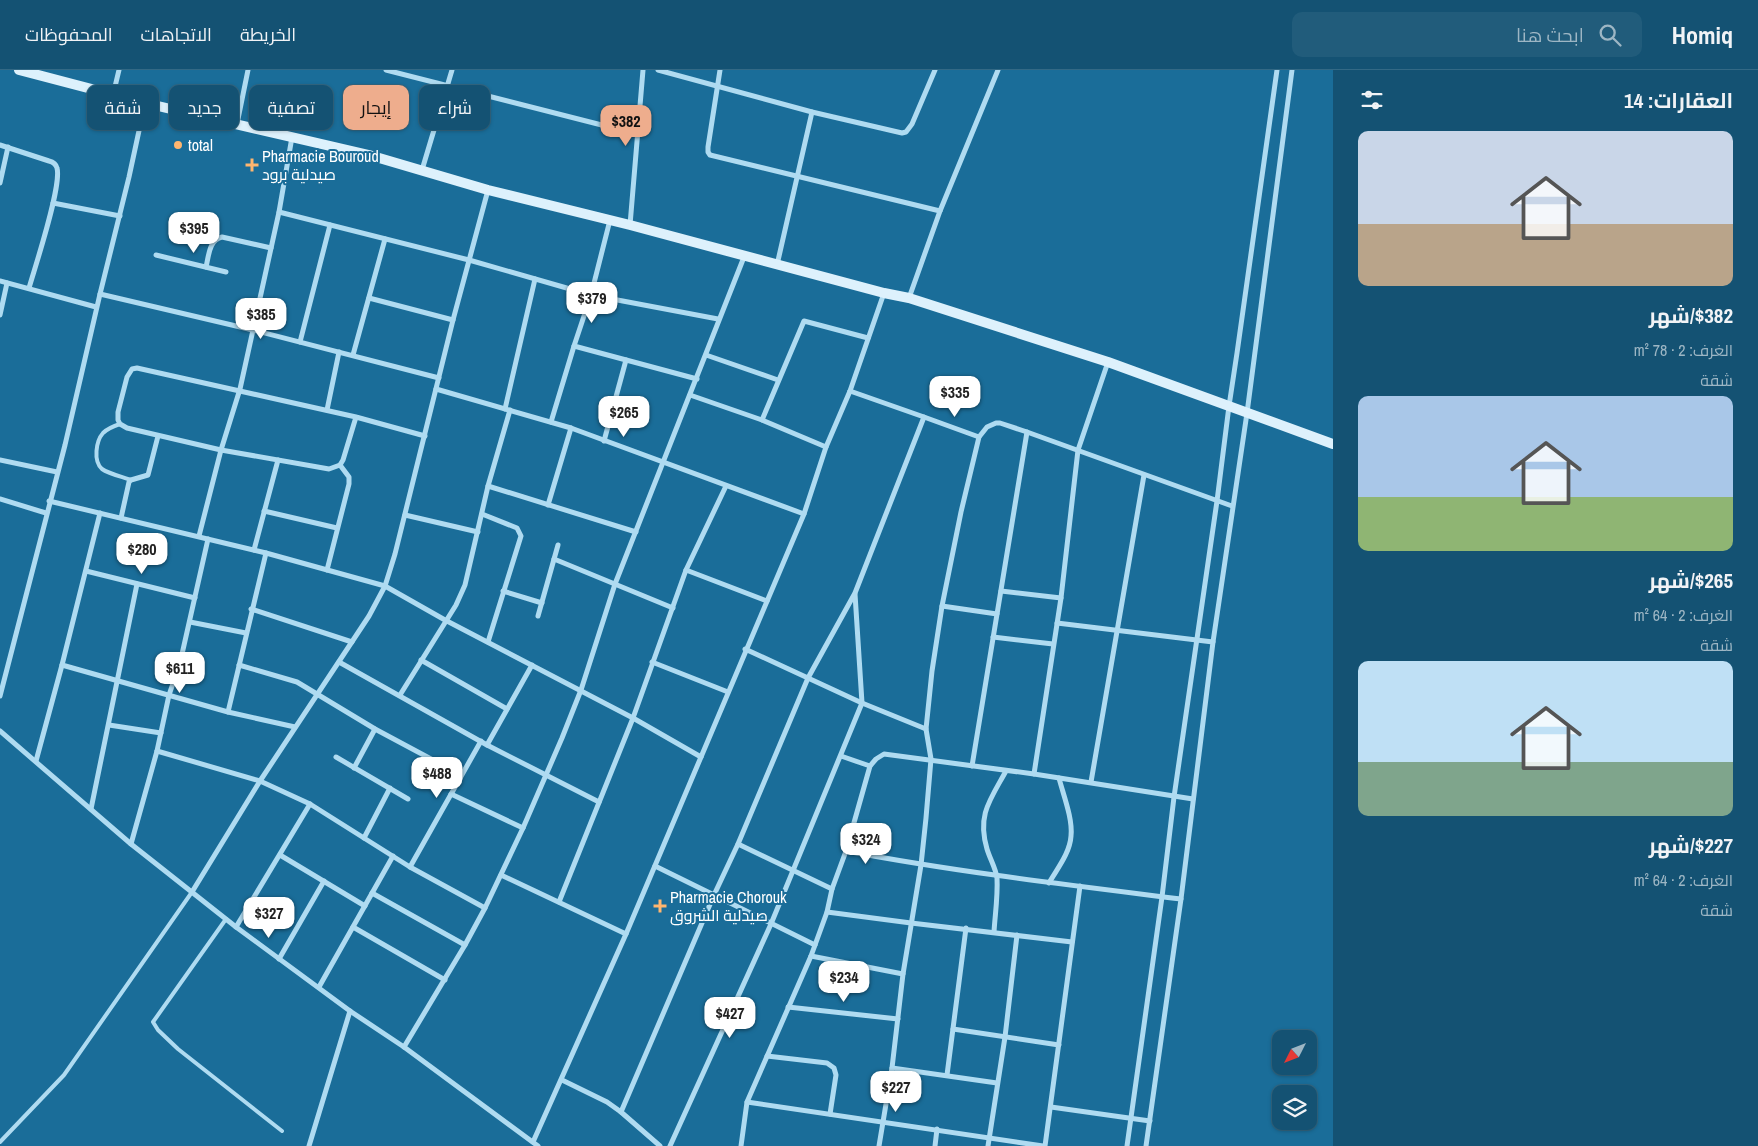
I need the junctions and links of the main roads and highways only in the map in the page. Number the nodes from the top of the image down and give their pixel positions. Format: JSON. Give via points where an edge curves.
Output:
{"nodes":[{"id":1,"x":20,"y":70,"type":"edge"},
{"id":2,"x":1333,"y":444,"type":"edge"}],
"edges":[{"from":1,"to":2,"type":"main road","via":[[369,155],[488,190],[909,298],[1108,362]]}]}
